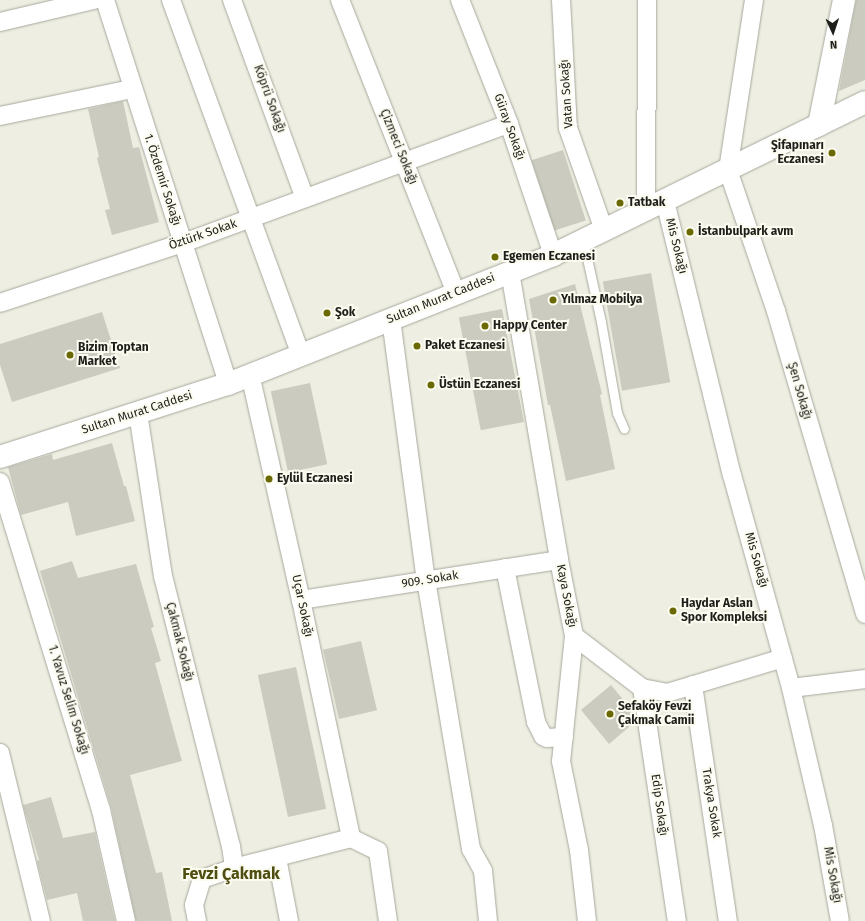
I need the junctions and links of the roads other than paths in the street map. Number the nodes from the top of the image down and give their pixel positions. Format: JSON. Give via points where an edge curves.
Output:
{"nodes":[{"id":1,"x":94,"y":0,"type":"edge"},
{"id":2,"x":105,"y":0,"type":"edge"},
{"id":3,"x":171,"y":0,"type":"edge"},
{"id":4,"x":232,"y":0,"type":"edge"},
{"id":5,"x":340,"y":0,"type":"edge"},
{"id":6,"x":460,"y":0,"type":"edge"},
{"id":7,"x":561,"y":0,"type":"edge"},
{"id":8,"x":647,"y":0,"type":"edge"},
{"id":9,"x":754,"y":0,"type":"edge"},
{"id":10,"x":844,"y":0,"type":"edge"},
{"id":11,"x":0,"y":22,"type":"edge"},
{"id":12,"x":132,"y":89,"type":"junction"},
{"id":13,"x":865,"y":102,"type":"edge"},
{"id":14,"x":0,"y":116,"type":"edge"},
{"id":15,"x":509,"y":124,"type":"junction"},
{"id":16,"x":819,"y":125,"type":"junction"},
{"id":17,"x":404,"y":162,"type":"junction"},
{"id":18,"x":728,"y":170,"type":"junction"},
{"id":19,"x":305,"y":198,"type":"junction"},
{"id":20,"x":656,"y":205,"type":"junction"},
{"id":21,"x":251,"y":218,"type":"junction"},
{"id":22,"x":604,"y":230,"type":"junction"},
{"id":23,"x":583,"y":240,"type":"junction"},
{"id":24,"x":183,"y":243,"type":"junction"},
{"id":25,"x":553,"y":255,"type":"junction"},
{"id":26,"x":510,"y":272,"type":"junction"},
{"id":27,"x":456,"y":293,"type":"junction"},
{"id":28,"x":0,"y":303,"type":"edge"},
{"id":29,"x":390,"y":319,"type":"junction"},
{"id":30,"x":301,"y":355,"type":"junction"},
{"id":31,"x":250,"y":374,"type":"junction"},
{"id":32,"x":228,"y":384,"type":"junction"},
{"id":33,"x":138,"y":412,"type":"junction"},
{"id":34,"x":624,"y":429,"type":"dead end"},
{"id":35,"x":0,"y":457,"type":"edge"},
{"id":36,"x":0,"y":482,"type":"edge"},
{"id":37,"x":558,"y":560,"type":"junction"},
{"id":38,"x":505,"y":568,"type":"junction"},
{"id":39,"x":426,"y":580,"type":"junction"},
{"id":40,"x":301,"y":600,"type":"junction"},
{"id":41,"x":865,"y":614,"type":"edge"},
{"id":42,"x":574,"y":636,"type":"junction"},
{"id":43,"x":783,"y":658,"type":"junction"},
{"id":44,"x":865,"y":679,"type":"edge"},
{"id":45,"x":693,"y":685,"type":"junction"},
{"id":46,"x":642,"y":688,"type":"junction"},
{"id":47,"x":791,"y":688,"type":"junction"},
{"id":48,"x":564,"y":737,"type":"junction"},
{"id":49,"x":0,"y":753,"type":"edge"},
{"id":50,"x":351,"y":838,"type":"junction"},
{"id":51,"x":277,"y":858,"type":"junction"},
{"id":52,"x":234,"y":868,"type":"junction"},
{"id":53,"x":41,"y":921,"type":"edge"},
{"id":54,"x":126,"y":921,"type":"edge"},
{"id":55,"x":197,"y":921,"type":"edge"},
{"id":56,"x":289,"y":921,"type":"edge"},
{"id":57,"x":388,"y":921,"type":"edge"},
{"id":58,"x":488,"y":921,"type":"edge"},
{"id":59,"x":588,"y":921,"type":"edge"},
{"id":60,"x":677,"y":921,"type":"edge"},
{"id":61,"x":728,"y":921,"type":"edge"},
{"id":62,"x":840,"y":921,"type":"edge"}],
"edges":[{"from":1,"to":11,"type":"street"},
{"from":2,"to":12,"type":"street","name":"1. Özdemir Sokağı"},
{"from":3,"to":21,"type":"street"},
{"from":4,"to":19,"type":"street","name":"Köprü Sokağı"},
{"from":5,"to":17,"type":"street","name":"Çizmeci Sokağı"},
{"from":6,"to":15,"type":"street","name":"Güray Sokağı"},
{"from":7,"to":22,"type":"street","name":"Vatan Sokağı","via":[[568,128]]},
{"from":8,"to":20,"type":"street","name":"Mis Sokağı"},
{"from":9,"to":18,"type":"street"},
{"from":10,"to":16,"type":"street"},
{"from":12,"to":14,"type":"street"},
{"from":12,"to":24,"type":"street","name":"1. Özdemir Sokağı"},
{"from":13,"to":16,"type":"street","name":"Sultan Murat Caddesi"},
{"from":15,"to":17,"type":"street","name":"Öztürk Sokak"},
{"from":15,"to":25,"type":"street","name":"Güray Sokağı"},
{"from":16,"to":18,"type":"street","name":"Sultan Murat Caddesi"},
{"from":17,"to":19,"type":"street","name":"Öztürk Sokak"},
{"from":17,"to":27,"type":"street","name":"Çizmeci Sokağı"},
{"from":18,"to":20,"type":"street","name":"Sultan Murat Caddesi"},
{"from":18,"to":41,"type":"street","name":"Şen Sokağı","via":[[776,311]]},
{"from":19,"to":21,"type":"street","name":"Öztürk Sokak"},
{"from":20,"to":22,"type":"street","name":"Sultan Murat Caddesi"},
{"from":20,"to":43,"type":"street","name":"Mis Sokağı"},
{"from":21,"to":24,"type":"street","name":"Öztürk Sokak"},
{"from":21,"to":30,"type":"street"},
{"from":22,"to":23,"type":"street","name":"Sultan Murat Caddesi"},
{"from":23,"to":25,"type":"street","name":"Sultan Murat Caddesi"},
{"from":23,"to":34,"type":"lane","via":[[617,413]]},
{"from":24,"to":28,"type":"street","name":"Öztürk Sokak"},
{"from":24,"to":32,"type":"street","name":"1. Özdemir Sokağı"},
{"from":25,"to":26,"type":"street","name":"Sultan Murat Caddesi"},
{"from":26,"to":27,"type":"street","name":"Sultan Murat Caddesi"},
{"from":26,"to":37,"type":"street","name":"Kaya Sokağı"},
{"from":27,"to":29,"type":"street","name":"Sultan Murat Caddesi"},
{"from":29,"to":30,"type":"street","name":"Sultan Murat Caddesi"},
{"from":29,"to":39,"type":"street"},
{"from":30,"to":31,"type":"street","name":"Sultan Murat Caddesi"},
{"from":31,"to":32,"type":"street","name":"Sultan Murat Caddesi"},
{"from":31,"to":40,"type":"street","name":"Uçar Sokağı"},
{"from":32,"to":33,"type":"street","name":"Sultan Murat Caddesi"},
{"from":33,"to":35,"type":"street","name":"Sultan Murat Caddesi"},
{"from":33,"to":52,"type":"street","name":"Çakmak Sokağı","via":[[163,576]]},
{"from":36,"to":54,"type":"street","name":"1. Yavuz Selim Sokağı","via":[[101,810]]},
{"from":37,"to":38,"type":"street","name":"909. Sokak"},
{"from":37,"to":42,"type":"street","name":"Kaya Sokağı"},
{"from":38,"to":39,"type":"street","name":"909. Sokak"},
{"from":38,"to":48,"type":"street","via":[[536,722],[543,736]]},
{"from":39,"to":40,"type":"street","name":"909. Sokak"},
{"from":39,"to":58,"type":"street","via":[[471,849],[483,871]]},
{"from":40,"to":50,"type":"street","name":"Uçar Sokağı"},
{"from":42,"to":46,"type":"street"},
{"from":42,"to":48,"type":"street","name":"Kaya Sokağı"},
{"from":43,"to":45,"type":"street"},
{"from":43,"to":47,"type":"street","name":"Mis Sokağı"},
{"from":44,"to":47,"type":"street"},
{"from":45,"to":46,"type":"street","via":[[667,693]]},
{"from":45,"to":61,"type":"street","name":"Trakya Sokak"},
{"from":46,"to":60,"type":"street","name":"Edip Sokağı"},
{"from":47,"to":62,"type":"street","name":"Mis Sokağı","via":[[823,825]]},
{"from":48,"to":59,"type":"street","name":"Kaya Sokağı","via":[[561,761],[579,850]]},
{"from":49,"to":53,"type":"street"},
{"from":50,"to":51,"type":"street"},
{"from":50,"to":57,"type":"street","via":[[378,851]]},
{"from":51,"to":52,"type":"street"},
{"from":51,"to":56,"type":"street"},
{"from":52,"to":55,"type":"street","via":[[202,879],[194,905]]}]}
